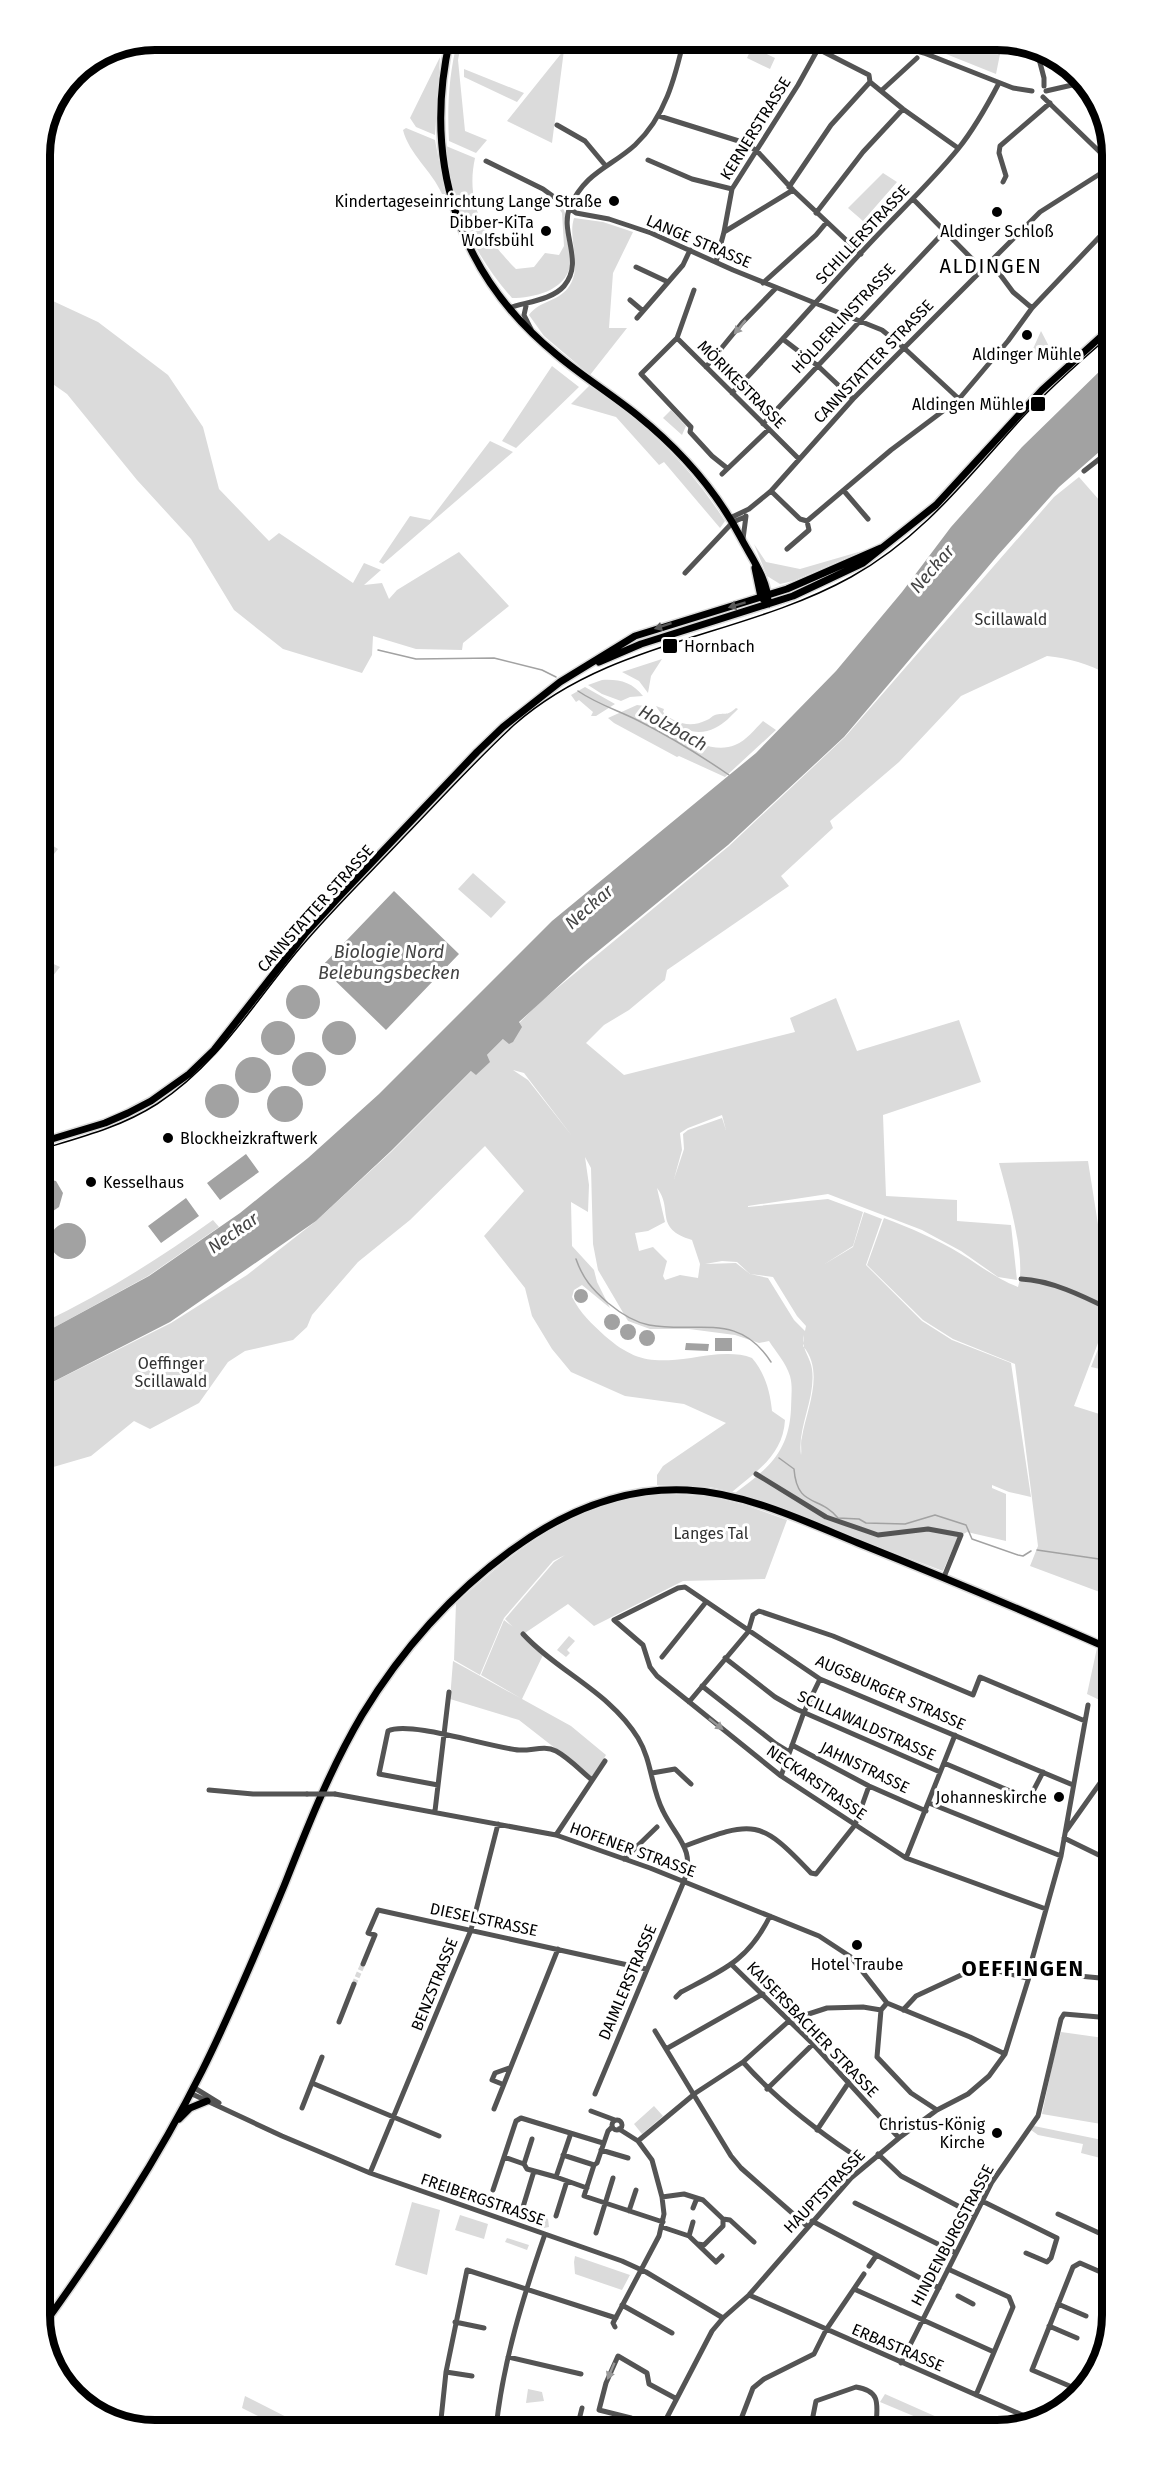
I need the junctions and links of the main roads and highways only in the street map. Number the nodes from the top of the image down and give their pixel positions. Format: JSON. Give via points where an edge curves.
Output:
{"nodes":[{"id":1,"x":448,"y":50,"type":"edge"},
{"id":2,"x":1102,"y":336,"type":"edge"},
{"id":3,"x":881,"y":548,"type":"junction"},
{"id":4,"x":755,"y":566,"type":"junction"},
{"id":5,"x":765,"y":582,"type":"junction"},
{"id":6,"x":787,"y":589,"type":"junction"},
{"id":7,"x":765,"y":596,"type":"junction"},
{"id":8,"x":768,"y":604,"type":"junction"},
{"id":9,"x":594,"y":663,"type":"junction"},
{"id":10,"x":50,"y":1140,"type":"edge"},
{"id":11,"x":1102,"y":1646,"type":"edge"},
{"id":12,"x":207,"y":2101,"type":"road end"},
{"id":13,"x":173,"y":2125,"type":"junction"},
{"id":14,"x":50,"y":2316,"type":"edge"}],
"edges":[{"from":1,"to":4,"type":"main road","name":"CANNSTATTER STRASSE","via":[[441,94],[441,153],[452,204],[488,280],[534,336],[670,443],[697,472],[731,520]]},
{"from":2,"to":3,"type":"main road","via":[[1042,390],[944,497]]},
{"from":3,"to":6,"type":"main road"},
{"from":3,"to":8,"type":"main road","via":[[851,570]]},
{"from":4,"to":5,"type":"main road","name":"CANNSTATTER STRASSE"},
{"from":4,"to":7,"type":"main road","name":"CANNSTATTER STRASSE"},
{"from":5,"to":6,"type":"main road"},
{"from":5,"to":7,"type":"main road","name":"CANNSTATTER STRASSE"},
{"from":6,"to":7,"type":"main road"},
{"from":7,"to":8,"type":"main road","name":"CANNSTATTER STRASSE"},
{"from":7,"to":9,"type":"main road","name":"CANNSTATTER STRASSE","one_way":true,"via":[[644,633]]},
{"from":8,"to":9,"type":"main road","name":"CANNSTATTER STRASSE","via":[[640,644]]},
{"from":9,"to":10,"type":"main road","name":"CANNSTATTER STRASSE","via":[[541,696],[477,752],[320,918],[214,1050],[189,1074],[128,1113]]},
{"from":11,"to":13,"type":"main road","via":[[944,1577],[747,1501],[708,1492],[658,1490],[600,1501],[562,1517],[524,1540],[453,1600],[375,1694],[333,1769],[237,1996]]},
{"from":12,"to":13,"type":"main road","via":[[190,2108]]},
{"from":13,"to":14,"type":"main road","via":[[124,2210]]}]}
